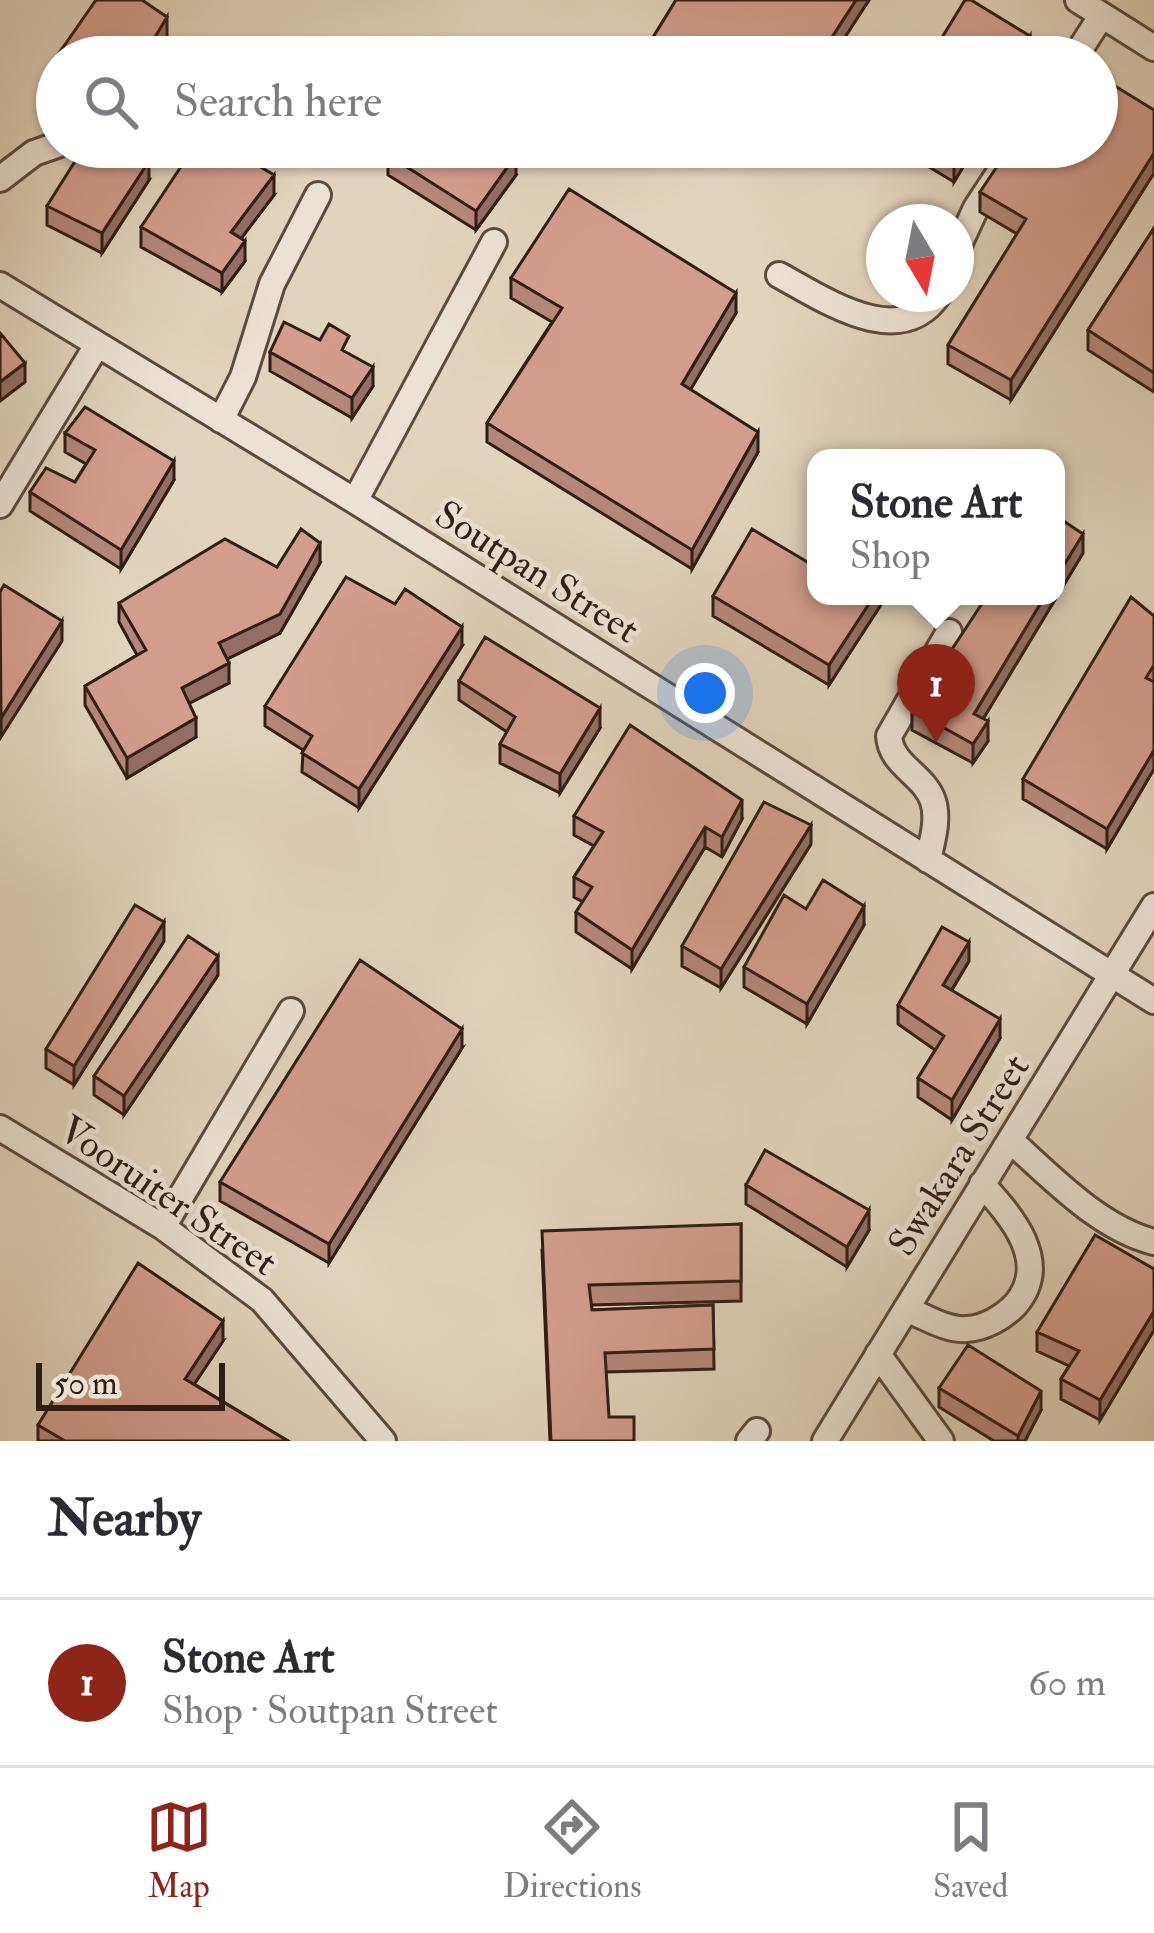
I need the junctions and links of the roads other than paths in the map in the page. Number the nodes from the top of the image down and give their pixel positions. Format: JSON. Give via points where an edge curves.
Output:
{"nodes":[{"id":1,"x":1078,"y":0,"type":"edge"},
{"id":2,"x":1102,"y":15,"type":"junction"},
{"id":3,"x":1088,"y":36,"type":"edge"},
{"id":4,"x":1154,"y":48,"type":"edge"},
{"id":5,"x":36,"y":152,"type":"edge"},
{"id":6,"x":1002,"y":168,"type":"edge"},
{"id":7,"x":0,"y":179,"type":"edge"},
{"id":8,"x":318,"y":195,"type":"dead end"},
{"id":9,"x":974,"y":212,"type":"edge"},
{"id":10,"x":494,"y":242,"type":"dead end"},
{"id":11,"x":779,"y":275,"type":"dead end"},
{"id":12,"x":0,"y":285,"type":"edge"},
{"id":13,"x":924,"y":312,"type":"edge"},
{"id":14,"x":97,"y":345,"type":"junction"},
{"id":15,"x":221,"y":421,"type":"junction"},
{"id":16,"x":355,"y":501,"type":"junction"},
{"id":17,"x":0,"y":505,"type":"edge"},
{"id":18,"x":949,"y":632,"type":"dead end"},
{"id":19,"x":928,"y":860,"type":"junction"},
{"id":20,"x":1154,"y":906,"type":"edge"},
{"id":21,"x":1111,"y":974,"type":"junction"},
{"id":22,"x":1154,"y":1001,"type":"edge"},
{"id":23,"x":291,"y":1011,"type":"dead end"},
{"id":24,"x":0,"y":1128,"type":"edge"},
{"id":25,"x":1010,"y":1140,"type":"junction"},
{"id":26,"x":982,"y":1184,"type":"junction"},
{"id":27,"x":163,"y":1227,"type":"junction"},
{"id":28,"x":1154,"y":1242,"type":"edge"},
{"id":29,"x":906,"y":1309,"type":"junction"},
{"id":30,"x":878,"y":1354,"type":"junction"},
{"id":31,"x":383,"y":1441,"type":"edge"},
{"id":32,"x":825,"y":1441,"type":"edge"},
{"id":33,"x":941,"y":1441,"type":"edge"}],
"edges":[{"from":1,"to":2,"type":"street"},
{"from":2,"to":3,"type":"street"},
{"from":2,"to":4,"type":"street"},
{"from":5,"to":7,"type":"street"},
{"from":6,"to":9,"type":"street"},
{"from":8,"to":15,"type":"street","via":[[272,284]]},
{"from":10,"to":16,"type":"street"},
{"from":11,"to":13,"type":"street","via":[[861,315],[891,322]]},
{"from":12,"to":14,"type":"street","name":"Soutpan Street"},
{"from":14,"to":15,"type":"street","name":"Soutpan Street"},
{"from":14,"to":17,"type":"street"},
{"from":15,"to":16,"type":"street","name":"Soutpan Street"},
{"from":16,"to":19,"type":"street","name":"Soutpan Street"},
{"from":18,"to":19,"type":"street","via":[[889,736],[897,759],[932,799]]},
{"from":19,"to":21,"type":"street","name":"Soutpan Street"},
{"from":20,"to":21,"type":"street","name":"Swakara Street"},
{"from":21,"to":22,"type":"street","name":"Soutpan Street"},
{"from":21,"to":25,"type":"street","name":"Swakara Street"},
{"from":23,"to":27,"type":"street"},
{"from":24,"to":27,"type":"street","name":"Vooruiter Street"},
{"from":25,"to":26,"type":"street","name":"Swakara Street"},
{"from":25,"to":28,"type":"street","via":[[1124,1231]]},
{"from":26,"to":29,"type":"street","name":"Swakara Street"},
{"from":26,"to":29,"type":"street","via":[[1011,1215],[1028,1253],[1032,1276],[1023,1295],[987,1325],[964,1330]]},
{"from":27,"to":31,"type":"street","name":"Vooruiter Street","via":[[262,1300]]},
{"from":29,"to":30,"type":"street","name":"Swakara Street"},
{"from":30,"to":32,"type":"street","name":"Swakara Street"},
{"from":30,"to":33,"type":"street"}]}
